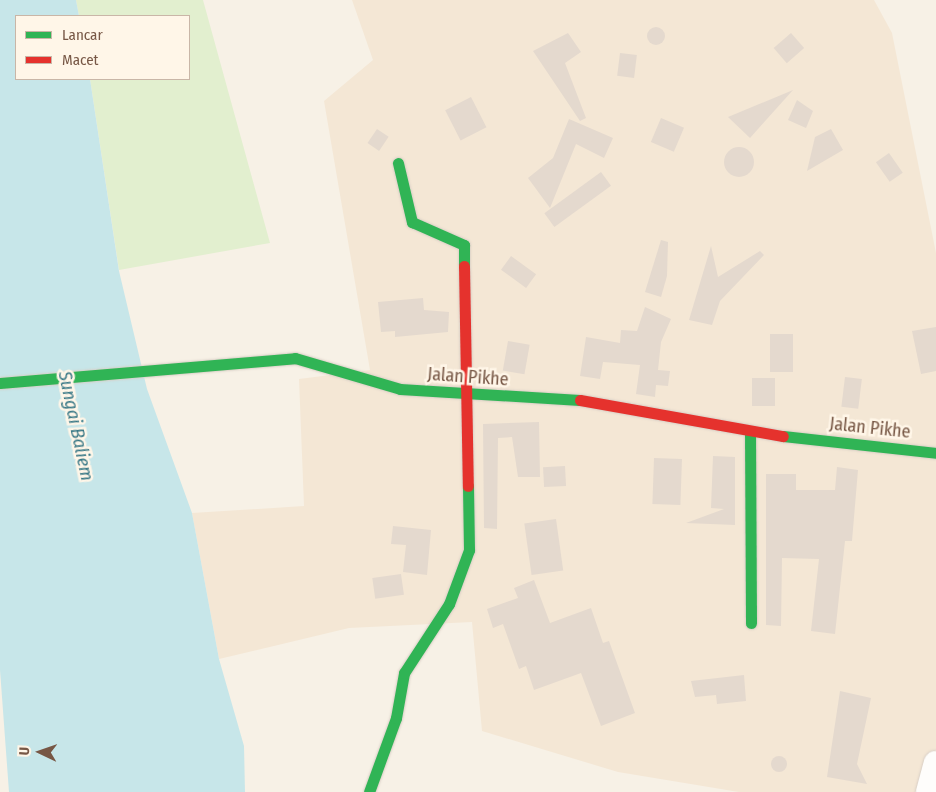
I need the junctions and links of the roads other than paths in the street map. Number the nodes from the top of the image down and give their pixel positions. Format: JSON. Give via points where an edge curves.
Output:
{"nodes":[{"id":1,"x":398,"y":163,"type":"dead end"},
{"id":2,"x":0,"y":383,"type":"edge"},
{"id":3,"x":468,"y":396,"type":"junction"},
{"id":4,"x":750,"y":431,"type":"junction"},
{"id":5,"x":936,"y":453,"type":"edge"},
{"id":6,"x":751,"y":623,"type":"dead end"},
{"id":7,"x":936,"y":763,"type":"edge"},
{"id":8,"x":369,"y":792,"type":"edge"},
{"id":9,"x":928,"y":792,"type":"edge"}],
"edges":[{"from":1,"to":3,"type":"main road","via":[[412,222],[464,245]]},
{"from":2,"to":3,"type":"main road","name":"Jalan Pikhe","via":[[247,359],[295,358],[400,390]]},
{"from":3,"to":4,"type":"main road","name":"Jalan Pikhe","via":[[588,401]]},
{"from":3,"to":8,"type":"main road","via":[[469,550],[449,604],[404,673],[396,718]]},
{"from":4,"to":5,"type":"main road","name":"Jalan Pikhe"},
{"from":4,"to":6,"type":"main road"},
{"from":7,"to":9,"type":"street"}]}
